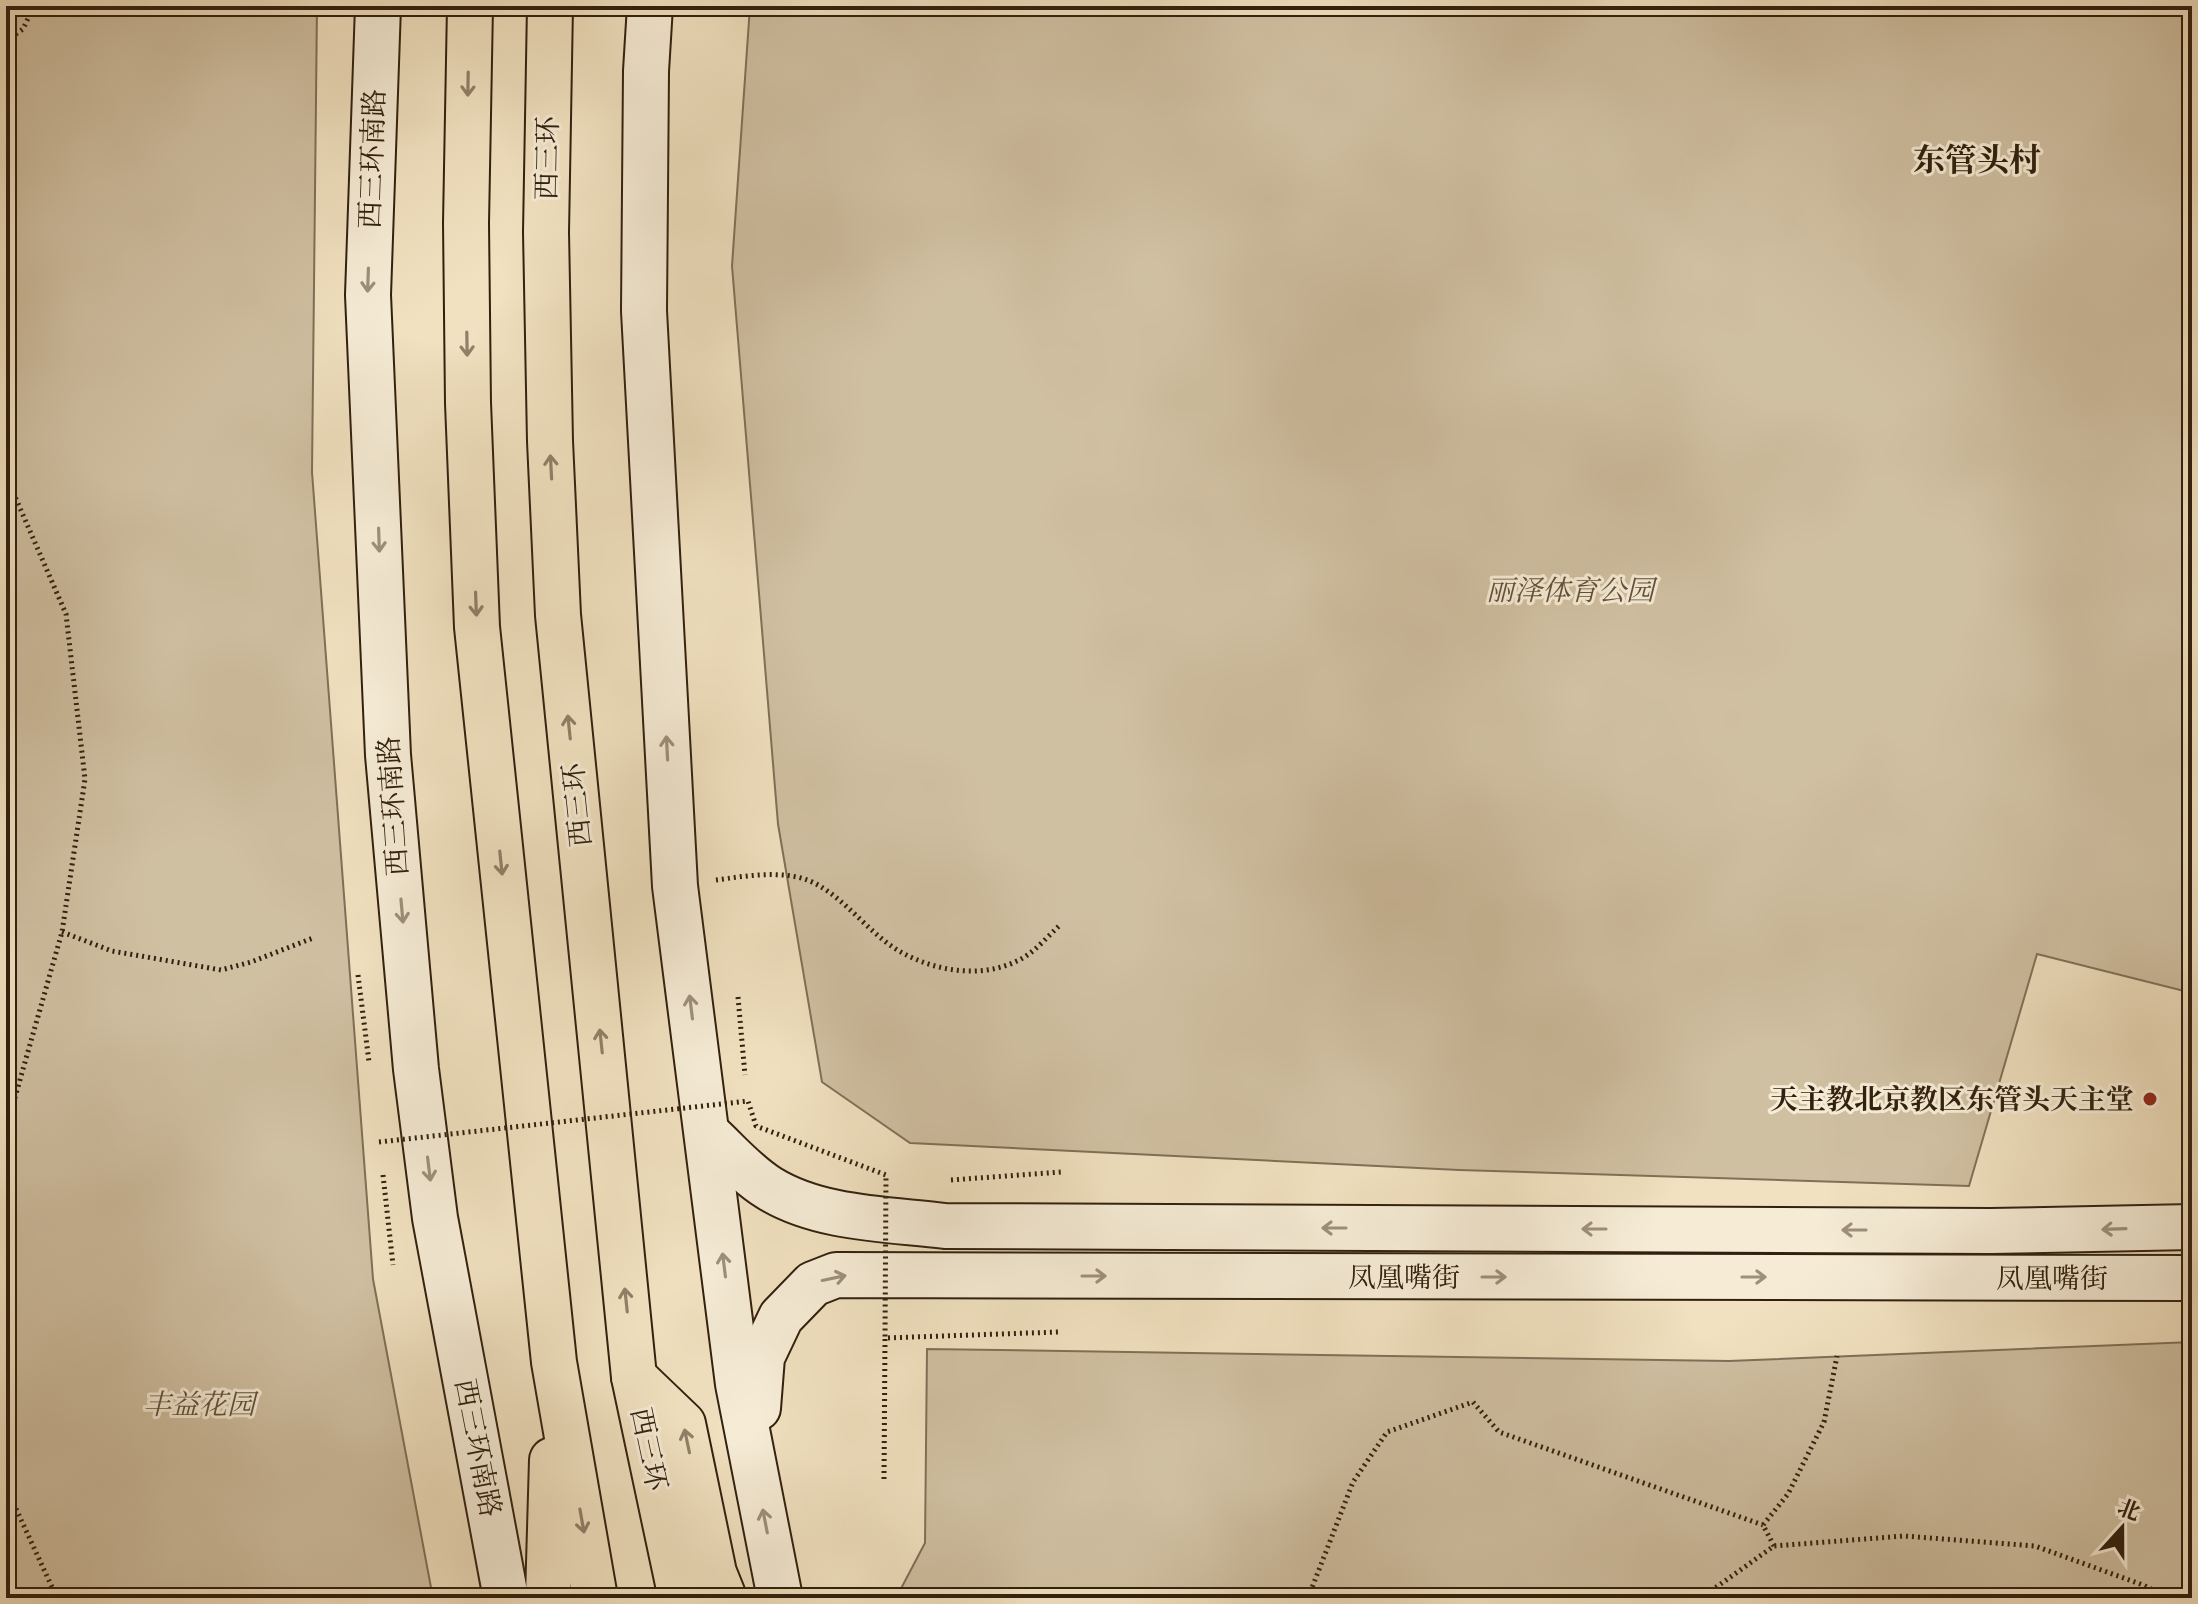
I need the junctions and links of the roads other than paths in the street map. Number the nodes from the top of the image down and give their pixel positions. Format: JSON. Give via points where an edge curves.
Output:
{"nodes":[{"id":1,"x":378,"y":6,"type":"edge"},
{"id":2,"x":470,"y":6,"type":"edge"},
{"id":3,"x":550,"y":6,"type":"edge"},
{"id":4,"x":650,"y":6,"type":"edge"},
{"id":5,"x":708,"y":1134,"type":"junction"},
{"id":6,"x":2192,"y":1227,"type":"edge"},
{"id":7,"x":2192,"y":1278,"type":"edge"},
{"id":8,"x":554,"y":1362,"type":"junction"},
{"id":9,"x":634,"y":1377,"type":"junction"},
{"id":10,"x":754,"y":1462,"type":"junction"},
{"id":11,"x":506,"y":1598,"type":"edge"},
{"id":12,"x":548,"y":1598,"type":"edge"},
{"id":13,"x":595,"y":1598,"type":"edge"},
{"id":14,"x":681,"y":1598,"type":"edge"},
{"id":15,"x":724,"y":1598,"type":"edge"},
{"id":16,"x":780,"y":1598,"type":"edge"}],
"edges":[{"from":1,"to":11,"type":"street","name":"西三环南路","one_way":true,"via":[[368,295],[388,755],[435,1218]]},
{"from":2,"to":8,"type":"highway","one_way":true,"via":[[468,403],[477,627]]},
{"from":9,"to":3,"type":"highway","name":"西三环","one_way":true,"via":[[558,615],[546,247]]},
{"from":5,"to":4,"type":"street","one_way":true,"via":[[675,886],[644,311]]},
{"from":6,"to":5,"type":"street","name":"凤凰嘴街","one_way":true,"via":[[1975,1231],[945,1226],[796,1202],[766,1187]]},
{"from":10,"to":5,"type":"street","one_way":true,"via":[[738,1384]]},
{"from":10,"to":7,"type":"street","name":"凤凰嘴街","one_way":true,"via":[[762,1357],[781,1317],[813,1284],[836,1275]]},
{"from":8,"to":12,"type":"highway"},
{"from":8,"to":13,"type":"highway","one_way":true},
{"from":9,"to":14,"type":"highway","name":"西三环"},
{"from":15,"to":9,"type":"highway","one_way":true,"via":[[683,1424]]},
{"from":16,"to":10,"type":"street","one_way":true}]}
